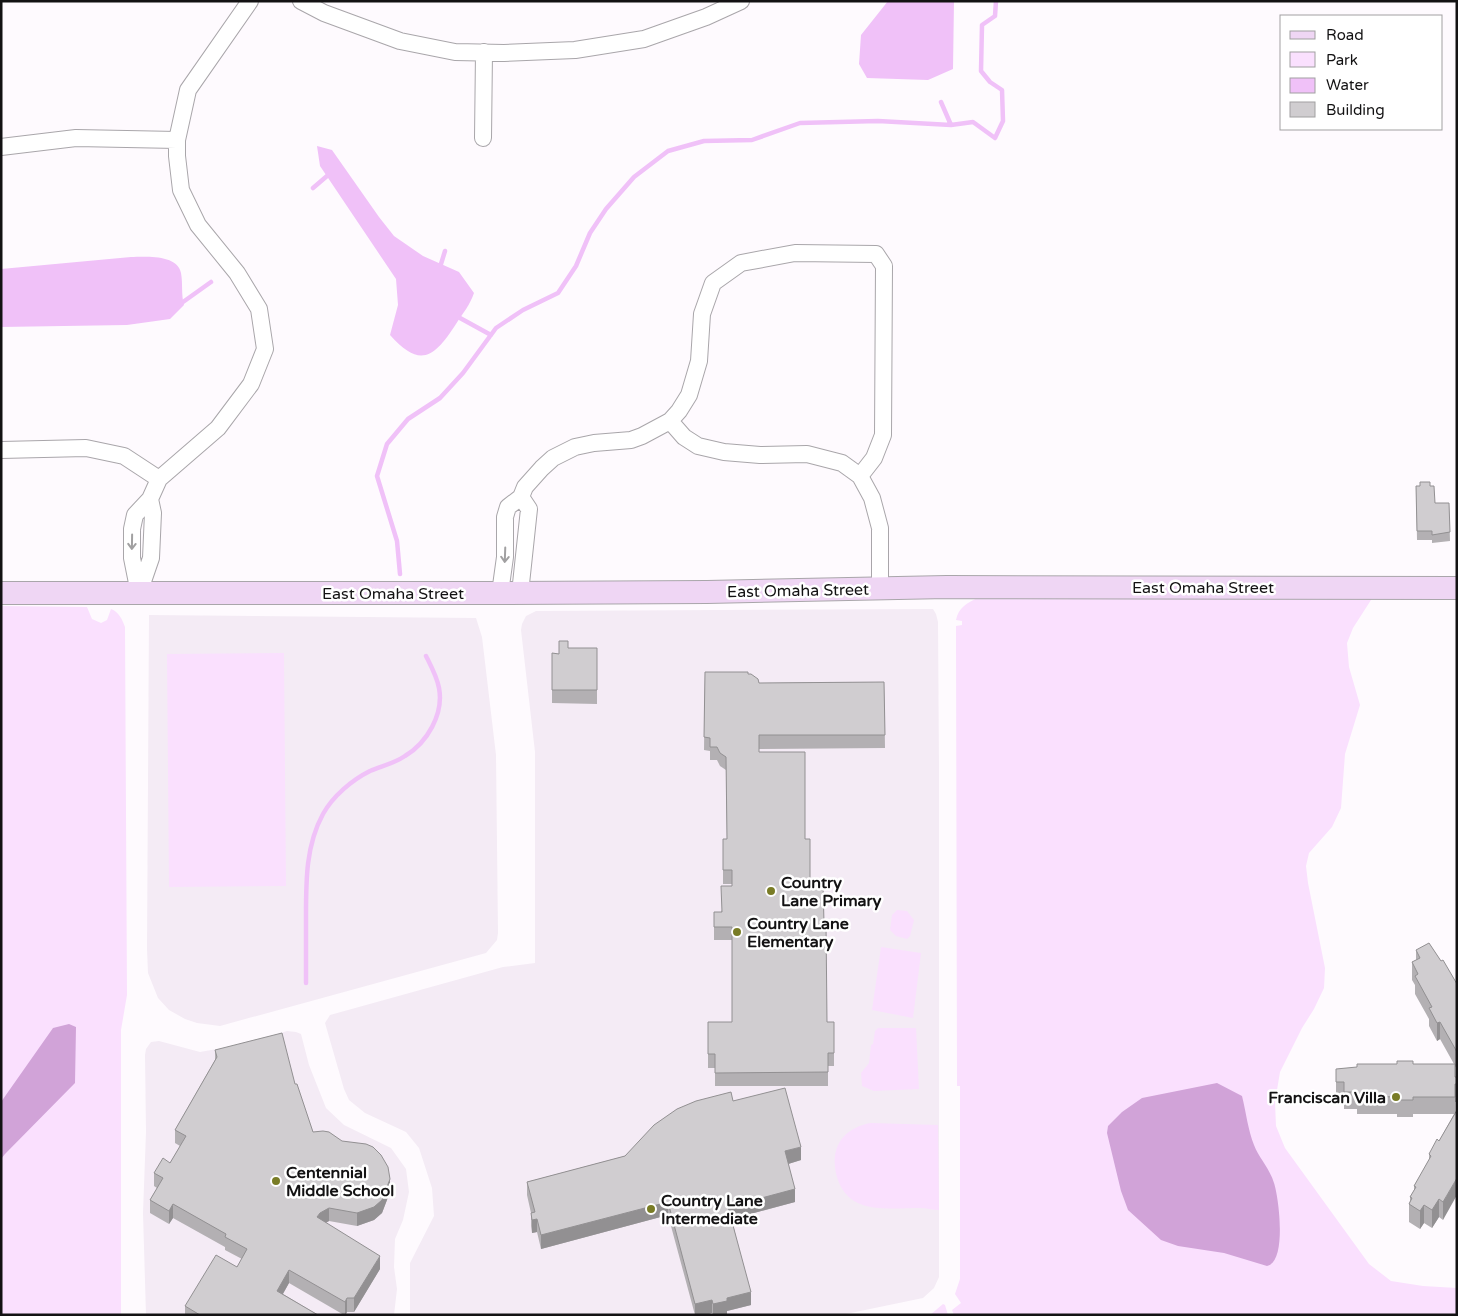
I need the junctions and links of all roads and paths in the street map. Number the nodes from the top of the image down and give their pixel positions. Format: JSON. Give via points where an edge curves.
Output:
{"nodes":[{"id":1,"x":250,"y":1,"type":"edge"},
{"id":2,"x":301,"y":1,"type":"edge"},
{"id":3,"x":740,"y":1,"type":"edge"},
{"id":4,"x":484,"y":52,"type":"junction"},
{"id":5,"x":483,"y":138,"type":"dead end"},
{"id":6,"x":177,"y":140,"type":"junction"},
{"id":7,"x":1,"y":147,"type":"edge"},
{"id":8,"x":670,"y":421,"type":"junction"},
{"id":9,"x":1,"y":450,"type":"edge"},
{"id":10,"x":860,"y":476,"type":"junction"},
{"id":11,"x":159,"y":479,"type":"junction"},
{"id":12,"x":521,"y":497,"type":"junction"},
{"id":13,"x":505,"y":530,"type":"junction"},
{"id":14,"x":526,"y":531,"type":"junction"},
{"id":15,"x":1457,"y":588,"type":"edge"},
{"id":16,"x":880,"y":589,"type":"junction"},
{"id":17,"x":1,"y":593,"type":"edge"},
{"id":18,"x":139,"y":593,"type":"junction"},
{"id":19,"x":510,"y":593,"type":"junction"}],
"edges":[{"from":1,"to":6,"type":"street","via":[[188,90]]},
{"from":2,"to":4,"type":"street","via":[[400,41],[455,52]]},
{"from":3,"to":4,"type":"street","via":[[706,18],[644,39],[575,50]]},
{"from":4,"to":5,"type":"street"},
{"from":6,"to":7,"type":"street","via":[[76,138]]},
{"from":6,"to":11,"type":"street","via":[[181,190],[198,225],[238,273],[259,309],[265,349],[251,384],[218,428]]},
{"from":8,"to":10,"type":"street","via":[[684,437],[698,446],[760,455],[807,454],[842,463]]},
{"from":8,"to":10,"type":"street","via":[[688,395],[699,361],[702,314],[713,283],[741,263],[794,253],[876,254],[884,266],[883,435],[874,458]]},
{"from":8,"to":12,"type":"street","via":[[631,440],[584,444],[563,452],[532,478]]},
{"from":9,"to":11,"type":"street","via":[[86,448],[124,456]]},
{"from":10,"to":16,"type":"street","via":[[872,498],[880,528]]},
{"from":11,"to":18,"type":"street","via":[[150,499],[153,513],[151,558]]},
{"from":12,"to":13,"type":"street","via":[[508,507]]},
{"from":12,"to":14,"type":"street","via":[[529,509]]},
{"from":13,"to":14,"type":"street"},
{"from":13,"to":19,"type":"street","one_way":true},
{"from":14,"to":19,"type":"street","via":[[525,557]]},
{"from":15,"to":16,"type":"main road","name":"East Omaha Street"},
{"from":16,"to":19,"type":"main road","name":"East Omaha Street"},
{"from":17,"to":18,"type":"main road","name":"East Omaha Street"},
{"from":18,"to":19,"type":"main road","name":"East Omaha Street"}]}
